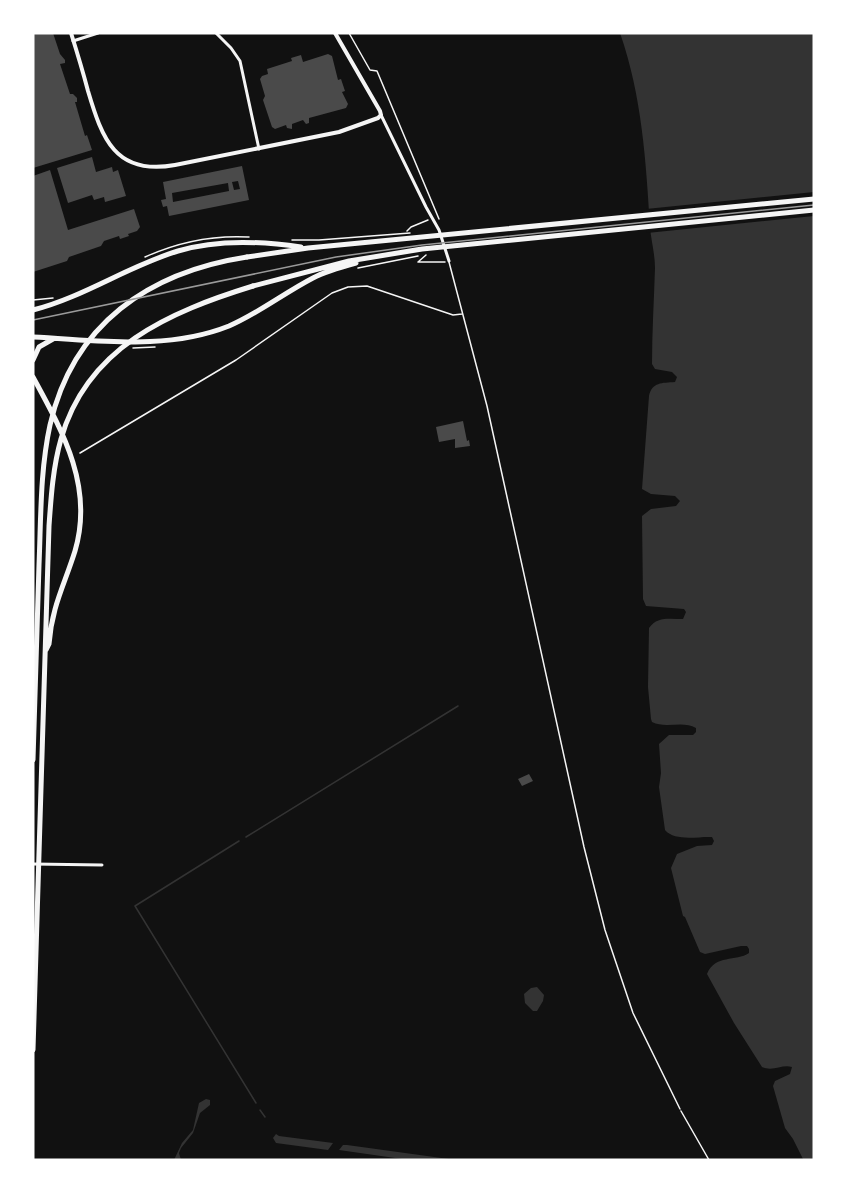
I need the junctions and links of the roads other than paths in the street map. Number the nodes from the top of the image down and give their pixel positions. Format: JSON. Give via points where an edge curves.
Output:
{"nodes":[{"id":1,"x":71,"y":33,"type":"edge"},
{"id":2,"x":98,"y":33,"type":"edge"},
{"id":3,"x":216,"y":33,"type":"edge"},
{"id":4,"x":335,"y":33,"type":"edge"},
{"id":5,"x":73,"y":41,"type":"junction"},
{"id":6,"x":381,"y":115,"type":"junction"},
{"id":7,"x":259,"y":149,"type":"junction"},
{"id":8,"x":814,"y":199,"type":"edge"},
{"id":9,"x":814,"y":210,"type":"edge"},
{"id":10,"x":308,"y":248,"type":"junction"},
{"id":11,"x":392,"y":254,"type":"junction"},
{"id":12,"x":449,"y":261,"type":"joint"},
{"id":13,"x":33,"y":308,"type":"edge"},
{"id":14,"x":463,"y":314,"type":"junction"},
{"id":15,"x":33,"y":337,"type":"edge"},
{"id":16,"x":56,"y":338,"type":"junction"},
{"id":17,"x":33,"y":360,"type":"edge"},
{"id":18,"x":33,"y":377,"type":"edge"},
{"id":19,"x":80,"y":453,"type":"dead end"},
{"id":20,"x":33,"y":631,"type":"edge"},
{"id":21,"x":36,"y":640,"type":"junction"},
{"id":22,"x":45,"y":651,"type":"junction"},
{"id":23,"x":33,"y":760,"type":"edge"},
{"id":24,"x":33,"y":864,"type":"edge"},
{"id":25,"x":102,"y":865,"type":"dead end"},
{"id":26,"x":33,"y":1050,"type":"edge"},
{"id":27,"x":680,"y":1109,"type":"road end"}],
"edges":[{"from":1,"to":5,"type":"street"},
{"from":2,"to":5,"type":"street"},
{"from":3,"to":7,"type":"street","via":[[240,61]]},
{"from":4,"to":6,"type":"street"},
{"from":5,"to":7,"type":"street","via":[[99,126],[111,147],[124,158],[162,167]]},
{"from":6,"to":7,"type":"street","via":[[339,132]]},
{"from":6,"to":12,"type":"street","via":[[434,220]]},
{"from":8,"to":10,"type":"highway"},
{"from":9,"to":11,"type":"highway"},
{"from":10,"to":13,"type":"highway","via":[[248,243],[194,247],[157,258],[90,290]]},
{"from":10,"to":21,"type":"highway","via":[[202,267],[163,281],[122,306],[91,337],[68,375],[50,425],[42,485]]},
{"from":11,"to":16,"type":"highway","via":[[315,277],[243,320],[197,335],[139,342]]},
{"from":11,"to":22,"type":"highway","via":[[316,268],[201,304],[128,341],[96,371],[75,404],[60,443],[50,502]]},
{"from":12,"to":14,"type":"lane"},
{"from":14,"to":19,"type":"lane","via":[[453,315],[367,286],[339,290],[236,360]]},
{"from":14,"to":27,"type":"lane","via":[[605,930],[633,1013]]},
{"from":15,"to":16,"type":"highway"},
{"from":16,"to":17,"type":"highway","via":[[39,347]]},
{"from":18,"to":22,"type":"highway","via":[[72,454],[81,502],[76,548],[55,605]]},
{"from":20,"to":21,"type":"highway"},
{"from":21,"to":23,"type":"highway"},
{"from":22,"to":26,"type":"highway"},
{"from":24,"to":25,"type":"street"}]}
